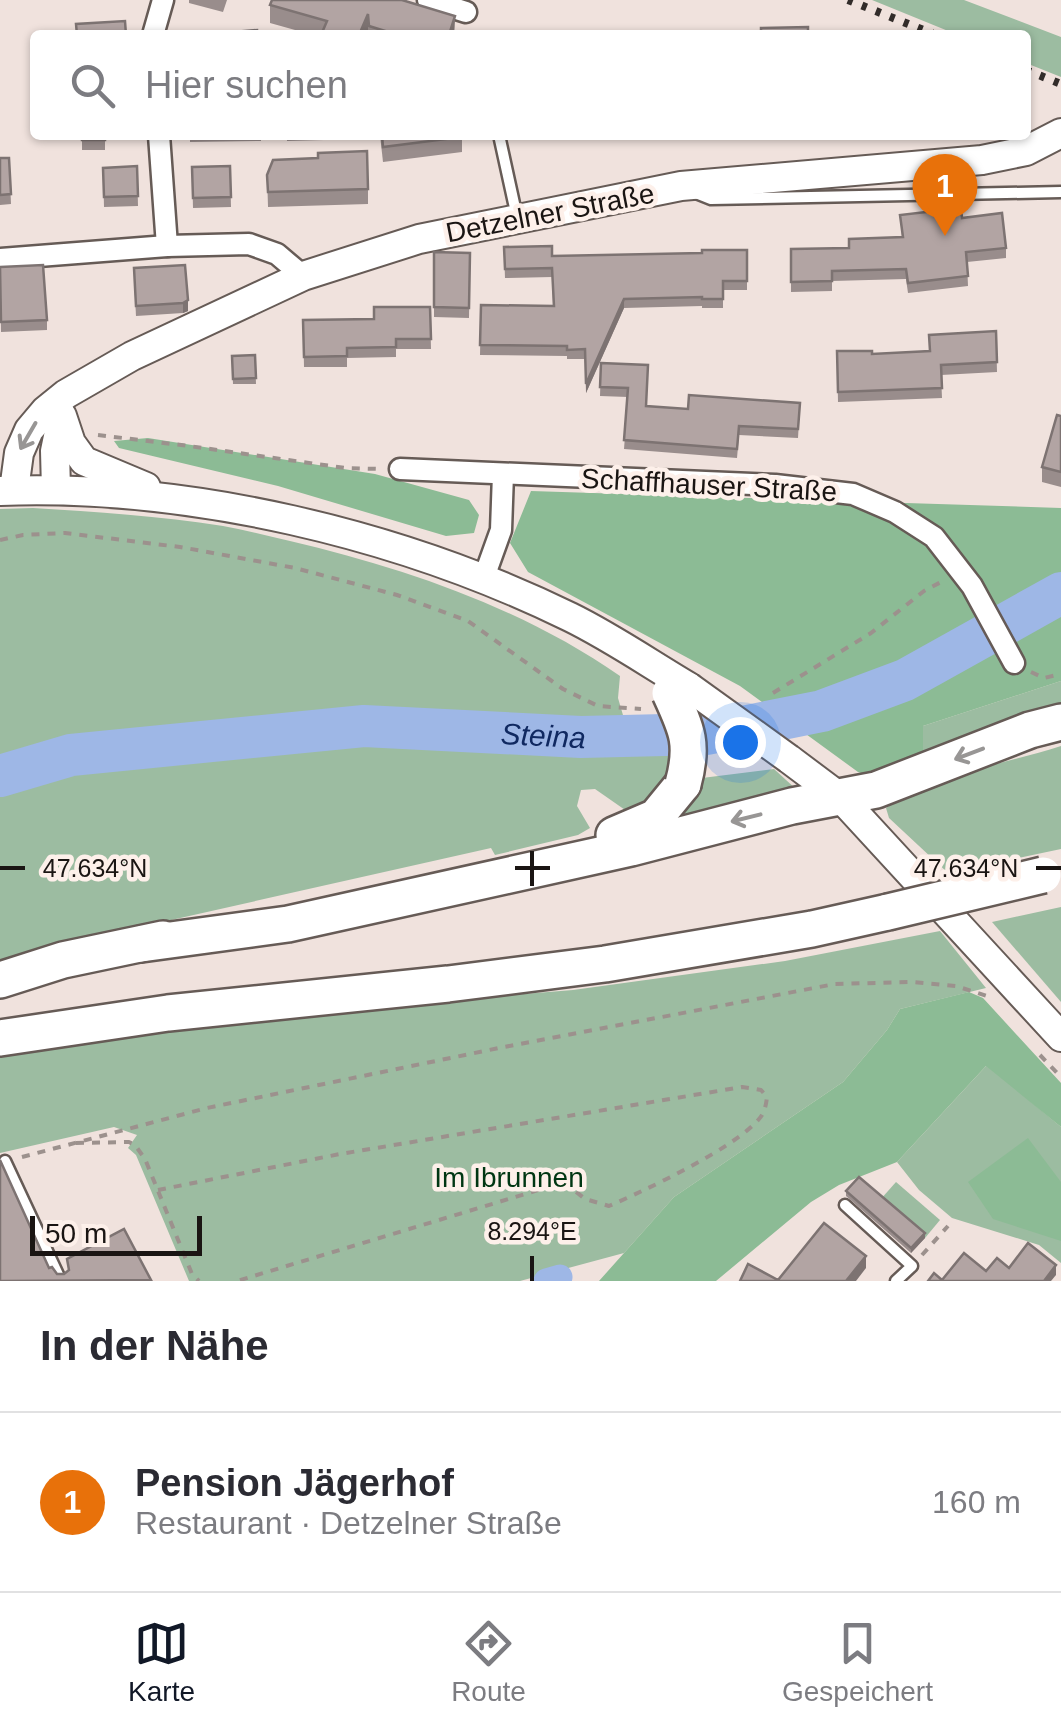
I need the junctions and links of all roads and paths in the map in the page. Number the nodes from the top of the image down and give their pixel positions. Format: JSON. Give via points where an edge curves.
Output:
{"nodes":[{"id":1,"x":163,"y":0,"type":"edge"},
{"id":2,"x":428,"y":0,"type":"edge"},
{"id":3,"x":466,"y":12,"type":"dead end"},
{"id":4,"x":154,"y":30,"type":"edge"},
{"id":5,"x":1061,"y":133,"type":"edge"},
{"id":6,"x":159,"y":140,"type":"edge"},
{"id":7,"x":499,"y":140,"type":"edge"},
{"id":8,"x":682,"y":186,"type":"junction"},
{"id":9,"x":1061,"y":192,"type":"edge"},
{"id":10,"x":517,"y":218,"type":"junction"},
{"id":11,"x":167,"y":246,"type":"junction"},
{"id":12,"x":0,"y":259,"type":"edge"},
{"id":13,"x":304,"y":276,"type":"junction"},
{"id":14,"x":64,"y":405,"type":"junction"},
{"id":15,"x":87,"y":434,"type":"dead end"},
{"id":16,"x":400,"y":469,"type":"joint"},
{"id":17,"x":503,"y":474,"type":"junction"},
{"id":18,"x":7,"y":490,"type":"edge"},
{"id":19,"x":56,"y":490,"type":"junction"},
{"id":20,"x":175,"y":500,"type":"junction"},
{"id":21,"x":0,"y":540,"type":"edge"},
{"id":22,"x":966,"y":579,"type":"junction"},
{"id":23,"x":484,"y":580,"type":"junction"},
{"id":24,"x":1014,"y":662,"type":"joint"},
{"id":25,"x":1061,"y":674,"type":"edge"},
{"id":26,"x":665,"y":690,"type":"junction"},
{"id":27,"x":773,"y":693,"type":"dead end"},
{"id":28,"x":1061,"y":722,"type":"edge"},
{"id":29,"x":841,"y":798,"type":"junction"},
{"id":30,"x":1052,"y":873,"type":"edge"},
{"id":31,"x":141,"y":944,"type":"junction"},
{"id":32,"x":0,"y":980,"type":"edge"},
{"id":33,"x":998,"y":1008,"type":"dead end"},
{"id":34,"x":0,"y":1038,"type":"edge"},
{"id":35,"x":1048,"y":1043,"type":"edge"},
{"id":36,"x":1061,"y":1077,"type":"edge"},
{"id":37,"x":71,"y":1143,"type":"junction"},
{"id":38,"x":6,"y":1161,"type":"joint"},
{"id":39,"x":158,"y":1190,"type":"junction"},
{"id":40,"x":845,"y":1205,"type":"dead end"},
{"id":41,"x":948,"y":1226,"type":"dead end"},
{"id":42,"x":912,"y":1266,"type":"junction"},
{"id":43,"x":61,"y":1281,"type":"edge"},
{"id":44,"x":199,"y":1281,"type":"edge"},
{"id":45,"x":237,"y":1281,"type":"edge"},
{"id":46,"x":896,"y":1281,"type":"edge"}],
"edges":[{"from":1,"to":4,"type":"street"},
{"from":2,"to":3,"type":"street"},
{"from":5,"to":8,"type":"main road","name":"Detzelner Straße","via":[[1026,151],[982,160]]},
{"from":6,"to":11,"type":"street"},
{"from":7,"to":10,"type":"lane"},
{"from":8,"to":9,"type":"lane","via":[[710,200]]},
{"from":8,"to":10,"type":"main road","name":"Detzelner Straße"},
{"from":10,"to":13,"type":"main road","name":"Detzelner Straße"},
{"from":11,"to":12,"type":"street"},
{"from":11,"to":13,"type":"street","via":[[249,244]]},
{"from":13,"to":14,"type":"main road","name":"Detzelner Straße","via":[[132,356]]},
{"from":14,"to":18,"type":"main road","name":"Detzelner Straße","one_way":true,"via":[[45,411],[30,430]]},
{"from":14,"to":19,"type":"main road"},
{"from":14,"to":20,"type":"main road","via":[[70,443],[84,461]]},
{"from":15,"to":16,"type":"path","via":[[345,468]]},
{"from":16,"to":17,"type":"street","name":"Schaffhauser Straße"},
{"from":17,"to":22,"type":"street","name":"Schaffhauser Straße","via":[[853,494],[934,537]]},
{"from":17,"to":23,"type":"street","via":[[501,530]]},
{"from":18,"to":19,"type":"main road"},
{"from":19,"to":20,"type":"main road"},
{"from":20,"to":23,"type":"main road","via":[[350,535]]},
{"from":21,"to":26,"type":"path","via":[[65,533],[295,568],[468,621],[598,706]]},
{"from":22,"to":24,"type":"street","name":"Schaffhauser Straße"},
{"from":22,"to":27,"type":"path","via":[[924,590],[871,633]]},
{"from":23,"to":26,"type":"main road","via":[[572,618]]},
{"from":24,"to":25,"type":"path","via":[[1044,678]]},
{"from":26,"to":29,"type":"main road","bridge":true,"via":[[789,759]]},
{"from":26,"to":31,"type":"highway","bridge":true,"via":[[689,742],[688,763],[683,784],[640,826]]},
{"from":28,"to":29,"type":"highway","one_way":true},
{"from":29,"to":31,"type":"highway","one_way":true,"via":[[288,924]]},
{"from":29,"to":35,"type":"main road"},
{"from":30,"to":34,"type":"highway","bridge":true,"via":[[812,929],[605,964]]},
{"from":31,"to":32,"type":"highway"},
{"from":33,"to":37,"type":"path","via":[[985,994],[956,986],[835,984],[207,1108]]},
{"from":35,"to":36,"type":"path"},
{"from":37,"to":38,"type":"path"},
{"from":37,"to":39,"type":"path","via":[[136,1145]]},
{"from":38,"to":43,"type":"lane"},
{"from":39,"to":44,"type":"path"},
{"from":39,"to":45,"type":"path","via":[[742,1087],[767,1097],[746,1132],[609,1206],[584,1199],[570,1186],[545,1188]]},
{"from":40,"to":42,"type":"lane"},
{"from":41,"to":42,"type":"path"},
{"from":42,"to":46,"type":"lane"}]}
